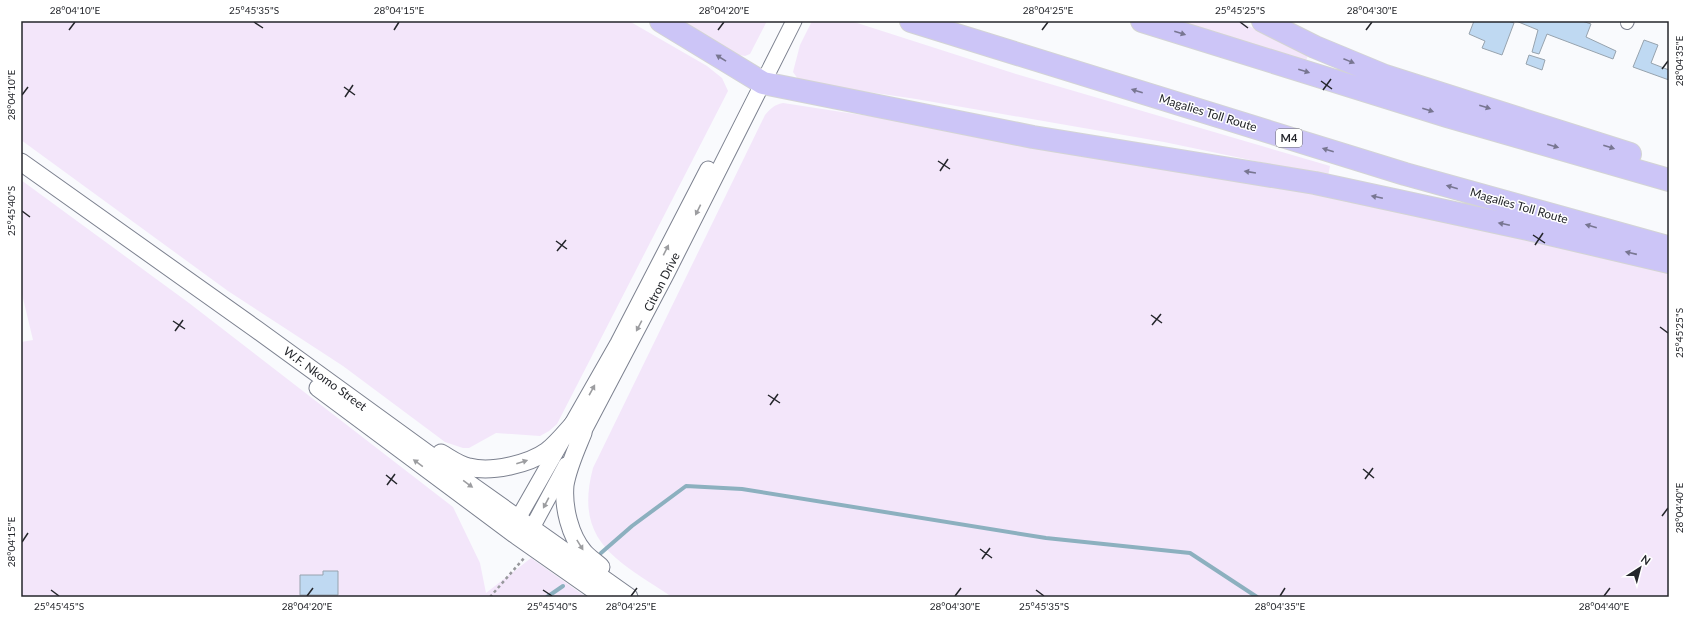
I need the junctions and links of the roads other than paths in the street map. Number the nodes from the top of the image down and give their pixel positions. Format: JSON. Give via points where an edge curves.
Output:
{"nodes":[{"id":1,"x":661,"y":21,"type":"edge"},
{"id":2,"x":794,"y":21,"type":"edge"},
{"id":3,"x":910,"y":21,"type":"edge"},
{"id":4,"x":1142,"y":21,"type":"edge"},
{"id":5,"x":1263,"y":21,"type":"edge"},
{"id":6,"x":782,"y":31,"type":"edge"},
{"id":7,"x":758,"y":81,"type":"junction"},
{"id":8,"x":21,"y":162,"type":"edge"},
{"id":9,"x":1669,"y":167,"type":"edge"},
{"id":10,"x":21,"y":170,"type":"edge"},
{"id":11,"x":1669,"y":180,"type":"edge"},
{"id":12,"x":1669,"y":248,"type":"edge"},
{"id":13,"x":1669,"y":262,"type":"edge"},
{"id":14,"x":292,"y":355,"type":"junction"},
{"id":15,"x":578,"y":428,"type":"junction"},
{"id":16,"x":514,"y":525,"type":"junction"},
{"id":17,"x":530,"y":539,"type":"junction"},
{"id":18,"x":604,"y":597,"type":"edge"},
{"id":19,"x":629,"y":597,"type":"edge"},
{"id":20,"x":641,"y":597,"type":"edge"}],
"edges":[{"from":7,"to":1,"type":"highway","one_way":true},
{"from":2,"to":6,"type":"street","name":"Citron Drive"},
{"from":12,"to":3,"type":"highway","name":"Magalies Toll Route","number":"M4","one_way":true,"via":[[1405,174]]},
{"from":4,"to":11,"type":"highway","one_way":true,"via":[[1447,116]]},
{"from":5,"to":9,"type":"highway","one_way":true,"via":[[1315,47],[1385,76]]},
{"from":6,"to":7,"type":"street","name":"Citron Drive"},
{"from":13,"to":7,"type":"highway","one_way":true,"via":[[1315,183],[1033,136]]},
{"from":7,"to":15,"type":"street","name":"Citron Drive","via":[[667,273]]},
{"from":8,"to":14,"type":"main road","name":"W.F. Nkomo Street"},
{"from":16,"to":10,"type":"main road","name":"W.F. Nkomo Street","one_way":true,"via":[[380,435],[252,337]]},
{"from":14,"to":15,"type":"main road","one_way":true,"via":[[451,459],[469,467],[500,468],[521,463],[546,451]]},
{"from":14,"to":16,"type":"main road","name":"W.F. Nkomo Street","one_way":true},
{"from":15,"to":16,"type":"street","name":"Citron Drive"},
{"from":15,"to":17,"type":"street","name":"Citron Drive","one_way":true},
{"from":15,"to":20,"type":"main road","one_way":true,"via":[[565,486],[569,522],[584,552]]},
{"from":16,"to":17,"type":"main road","name":"W.F. Nkomo Street"},
{"from":17,"to":18,"type":"main road","name":"W.F. Nkomo Street"},
{"from":17,"to":19,"type":"main road","name":"W.F. Nkomo Street"}]}
